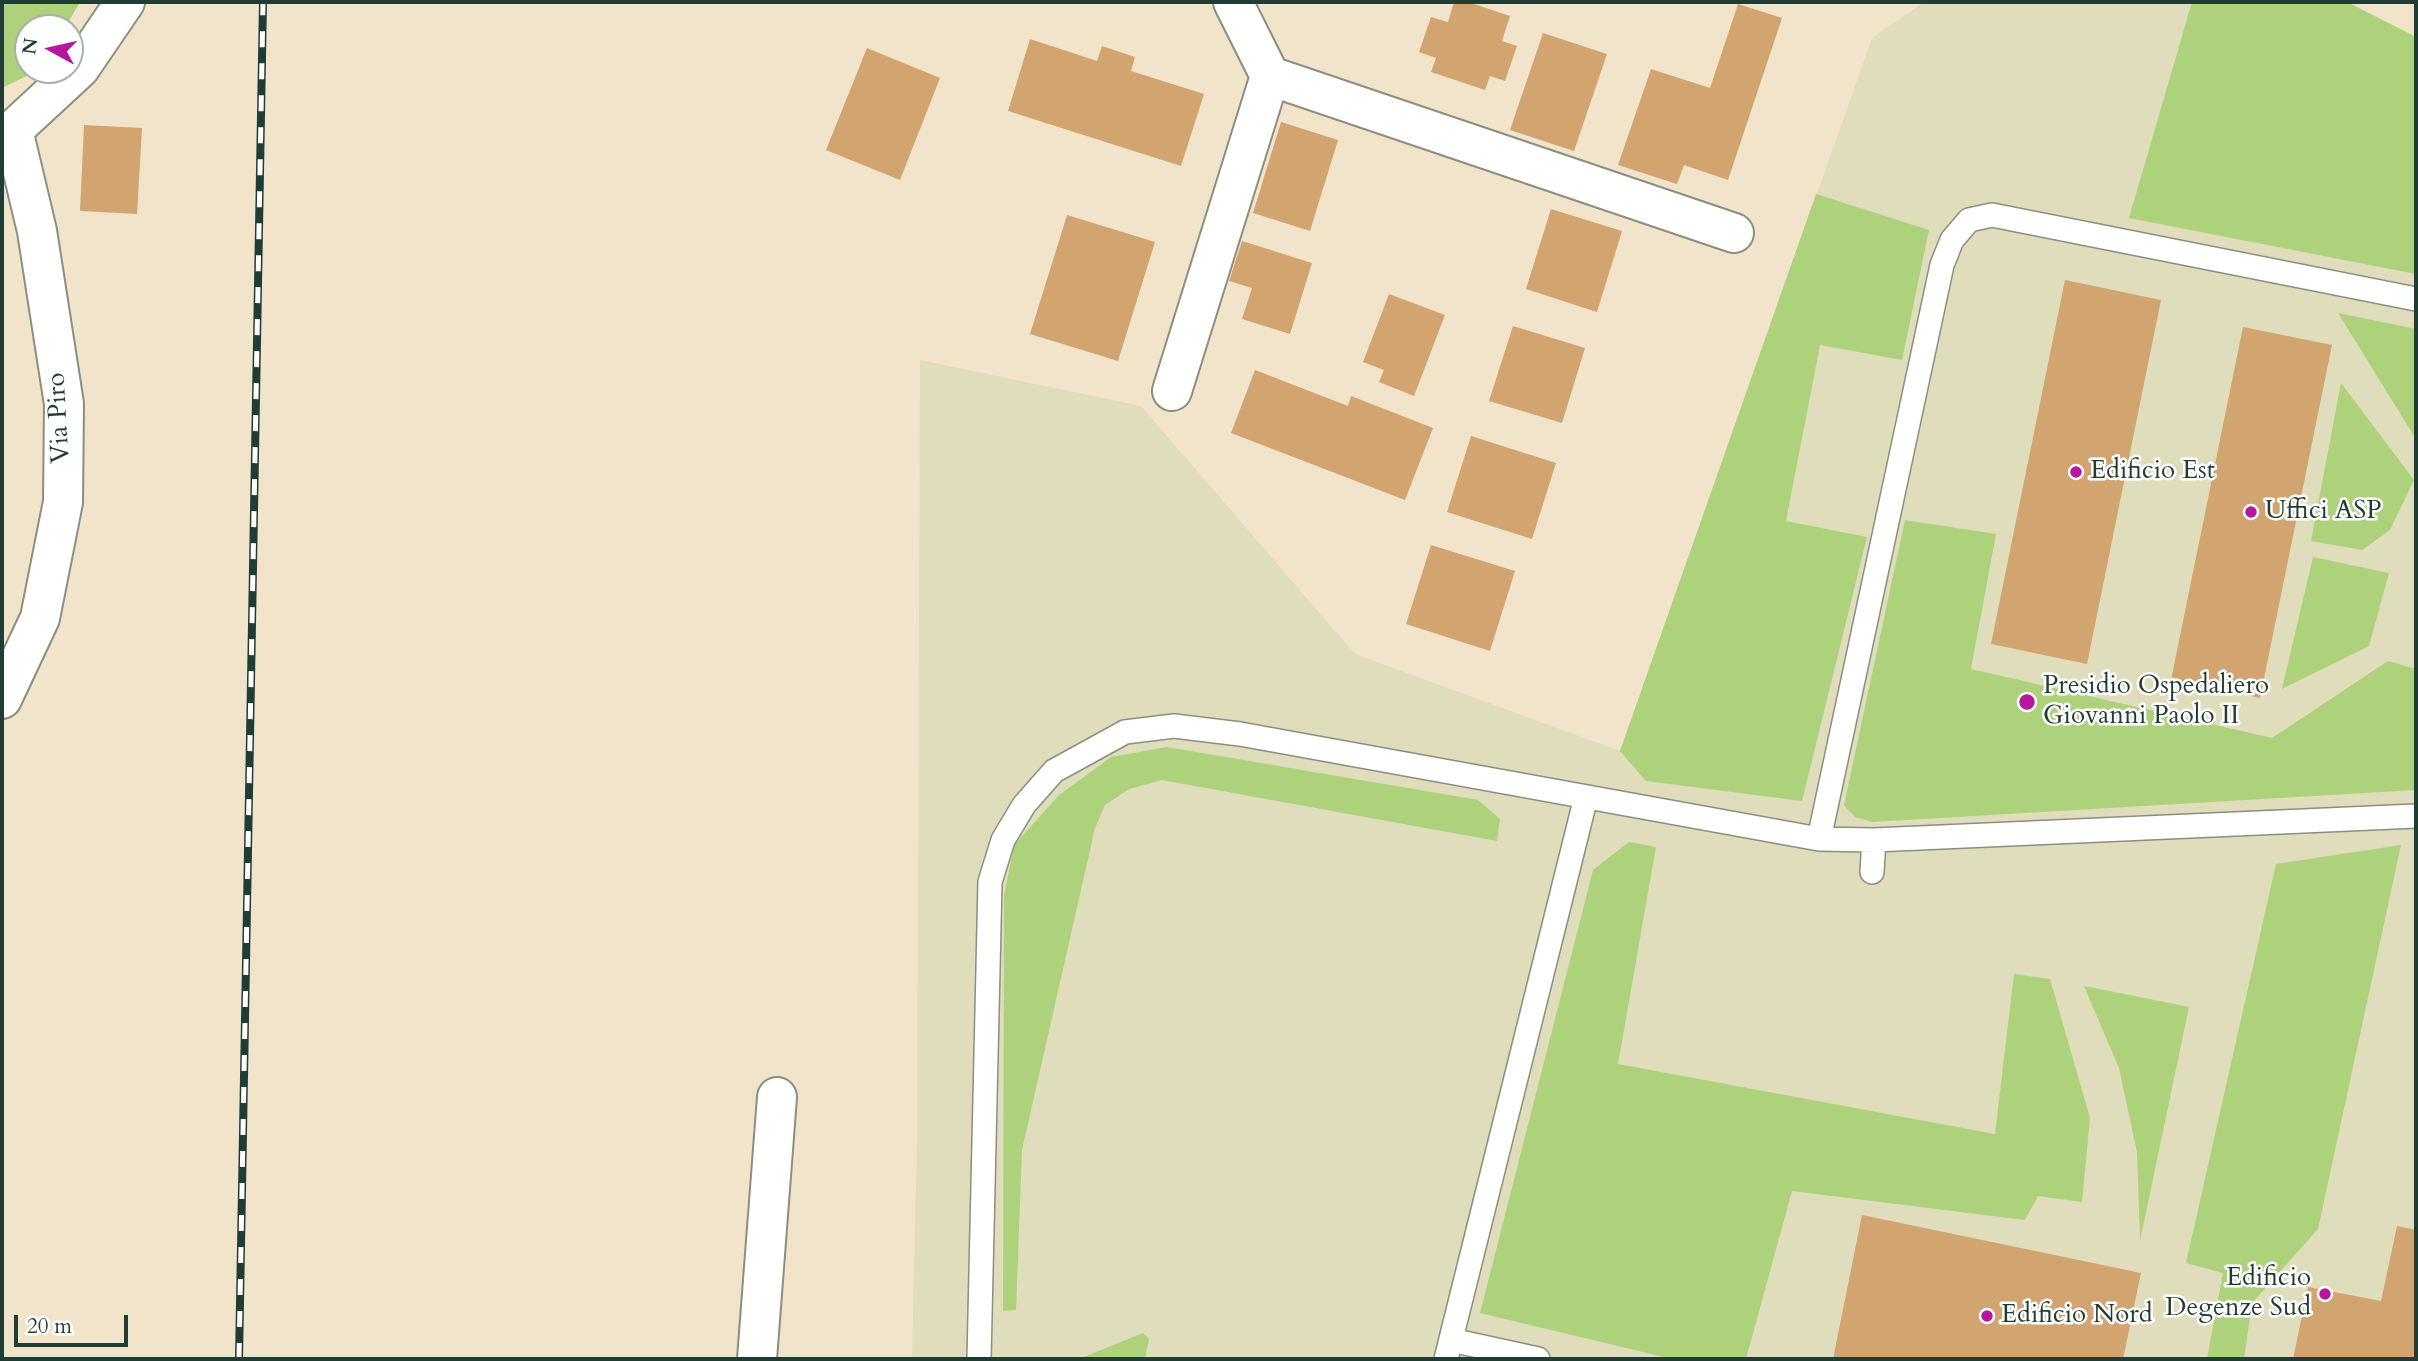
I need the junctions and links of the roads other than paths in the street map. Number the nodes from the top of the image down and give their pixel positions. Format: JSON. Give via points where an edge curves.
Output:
{"nodes":[{"id":1,"x":125,"y":2,"type":"edge"},
{"id":2,"x":1233,"y":2,"type":"edge"},
{"id":3,"x":1270,"y":76,"type":"junction"},
{"id":4,"x":7,"y":129,"type":"edge"},
{"id":5,"x":1734,"y":233,"type":"dead end"},
{"id":6,"x":2416,"y":299,"type":"edge"},
{"id":7,"x":1172,"y":391,"type":"dead end"},
{"id":8,"x":2,"y":699,"type":"edge"},
{"id":9,"x":1587,"y":797,"type":"junction"},
{"id":10,"x":2416,"y":816,"type":"edge"},
{"id":11,"x":1819,"y":839,"type":"junction"},
{"id":12,"x":1874,"y":840,"type":"junction"},
{"id":13,"x":1872,"y":872,"type":"dead end"},
{"id":14,"x":777,"y":1097,"type":"dead end"},
{"id":15,"x":1448,"y":1349,"type":"edge"},
{"id":16,"x":757,"y":1359,"type":"edge"},
{"id":17,"x":979,"y":1359,"type":"edge"},
{"id":18,"x":1538,"y":1359,"type":"edge"}],
"edges":[{"from":1,"to":4,"type":"street","via":[[80,68]]},
{"from":2,"to":3,"type":"street"},
{"from":3,"to":5,"type":"street"},
{"from":3,"to":7,"type":"street"},
{"from":4,"to":8,"type":"street","name":"Via Piro","via":[[37,231],[64,404],[63,502],[40,618]]},
{"from":6,"to":11,"type":"lane","via":[[1992,215],[1969,220],[1952,240],[1942,265]]},
{"from":9,"to":11,"type":"lane"},
{"from":9,"to":15,"type":"lane"},
{"from":9,"to":17,"type":"lane","via":[[1174,726],[1125,732],[1054,771],[1024,805],[1003,841],[990,882]]},
{"from":10,"to":12,"type":"lane"},
{"from":11,"to":12,"type":"lane"},
{"from":12,"to":13,"type":"lane"},
{"from":14,"to":16,"type":"street"},
{"from":15,"to":18,"type":"lane"}]}
